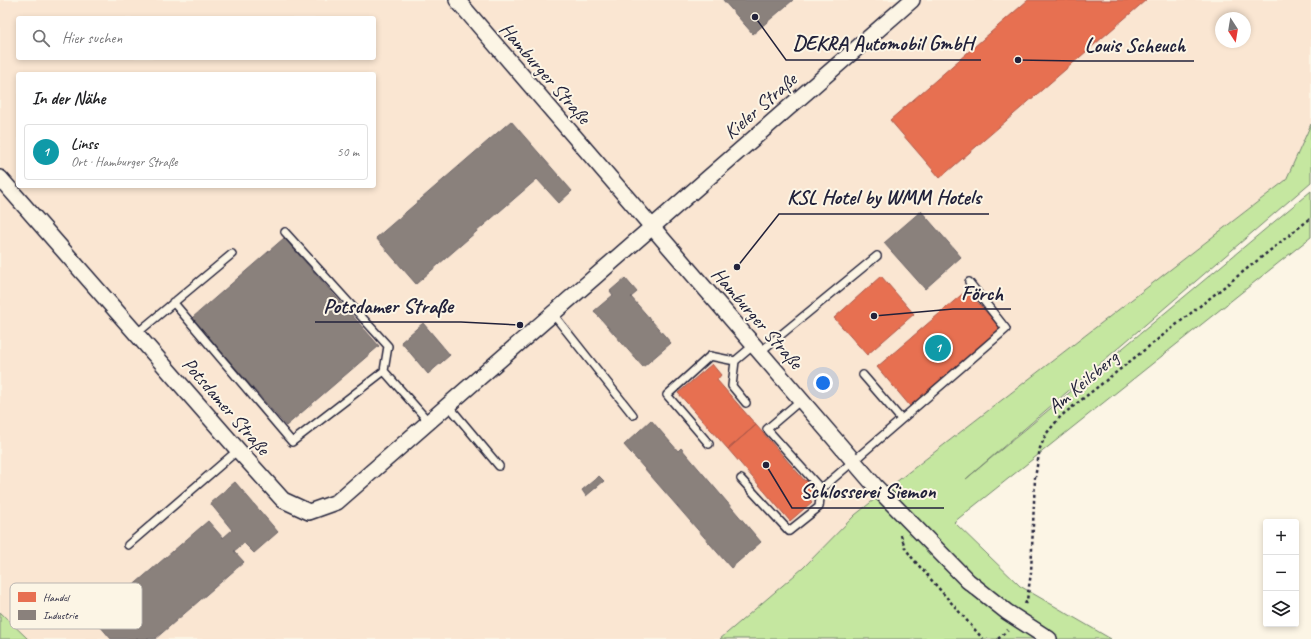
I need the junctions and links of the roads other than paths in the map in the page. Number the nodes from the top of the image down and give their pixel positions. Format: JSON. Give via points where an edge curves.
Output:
{"nodes":[{"id":1,"x":457,"y":0,"type":"edge"},
{"id":2,"x":912,"y":0,"type":"edge"},
{"id":3,"x":0,"y":178,"type":"edge"},
{"id":4,"x":652,"y":227,"type":"junction"},
{"id":5,"x":285,"y":232,"type":"dead end"},
{"id":6,"x":232,"y":254,"type":"dead end"},
{"id":7,"x":877,"y":256,"type":"dead end"},
{"id":8,"x":969,"y":282,"type":"dead end"},
{"id":9,"x":174,"y":302,"type":"junction"},
{"id":10,"x":553,"y":314,"type":"junction"},
{"id":11,"x":136,"y":334,"type":"junction"},
{"id":12,"x":757,"y":349,"type":"junction"},
{"id":13,"x":735,"y":360,"type":"junction"},
{"id":14,"x":384,"y":371,"type":"junction"},
{"id":15,"x":862,"y":375,"type":"dead end"},
{"id":16,"x":801,"y":400,"type":"junction"},
{"id":17,"x":746,"y":403,"type":"dead end"},
{"id":18,"x":448,"y":405,"type":"junction"},
{"id":19,"x":633,"y":415,"type":"dead end"},
{"id":20,"x":901,"y":419,"type":"junction"},
{"id":21,"x":429,"y":422,"type":"junction"},
{"id":22,"x":708,"y":444,"type":"dead end"},
{"id":23,"x":238,"y":450,"type":"junction"},
{"id":24,"x":854,"y":461,"type":"junction"},
{"id":25,"x":499,"y":466,"type":"dead end"},
{"id":26,"x":742,"y":479,"type":"dead end"},
{"id":27,"x":821,"y":489,"type":"junction"},
{"id":28,"x":128,"y":545,"type":"dead end"},
{"id":29,"x":1049,"y":639,"type":"edge"}],
"edges":[{"from":1,"to":4,"type":"street","name":"Hamburger Straße"},
{"from":2,"to":4,"type":"street","name":"Kieler Straße"},
{"from":3,"to":11,"type":"street","name":"Potsdamer Straße"},
{"from":4,"to":10,"type":"street","name":"Potsdamer Straße"},
{"from":4,"to":12,"type":"street","name":"Hamburger Straße"},
{"from":5,"to":14,"type":"lane","via":[[388,346]]},
{"from":6,"to":9,"type":"lane"},
{"from":7,"to":12,"type":"lane"},
{"from":8,"to":20,"type":"lane","via":[[1006,329]]},
{"from":9,"to":11,"type":"lane"},
{"from":9,"to":14,"type":"lane","via":[[292,442]]},
{"from":10,"to":18,"type":"street","name":"Potsdamer Straße"},
{"from":10,"to":19,"type":"lane"},
{"from":11,"to":23,"type":"street","name":"Potsdamer Straße"},
{"from":12,"to":13,"type":"lane"},
{"from":12,"to":16,"type":"street","name":"Hamburger Straße"},
{"from":13,"to":17,"type":"lane","via":[[732,386]]},
{"from":13,"to":22,"type":"lane","via":[[710,356],[667,395]]},
{"from":14,"to":21,"type":"lane"},
{"from":15,"to":20,"type":"lane"},
{"from":16,"to":24,"type":"street","name":"Hamburger Straße"},
{"from":16,"to":27,"type":"lane","via":[[767,429]]},
{"from":18,"to":21,"type":"street","name":"Potsdamer Straße"},
{"from":18,"to":25,"type":"lane"},
{"from":20,"to":24,"type":"lane"},
{"from":21,"to":23,"type":"street","name":"Potsdamer Straße","via":[[337,502],[310,512],[283,500]]},
{"from":23,"to":28,"type":"lane"},
{"from":24,"to":27,"type":"lane"},
{"from":24,"to":29,"type":"street","name":"Hamburger Straße","via":[[968,581]]},
{"from":26,"to":27,"type":"lane","via":[[789,531],[819,506]]}]}
